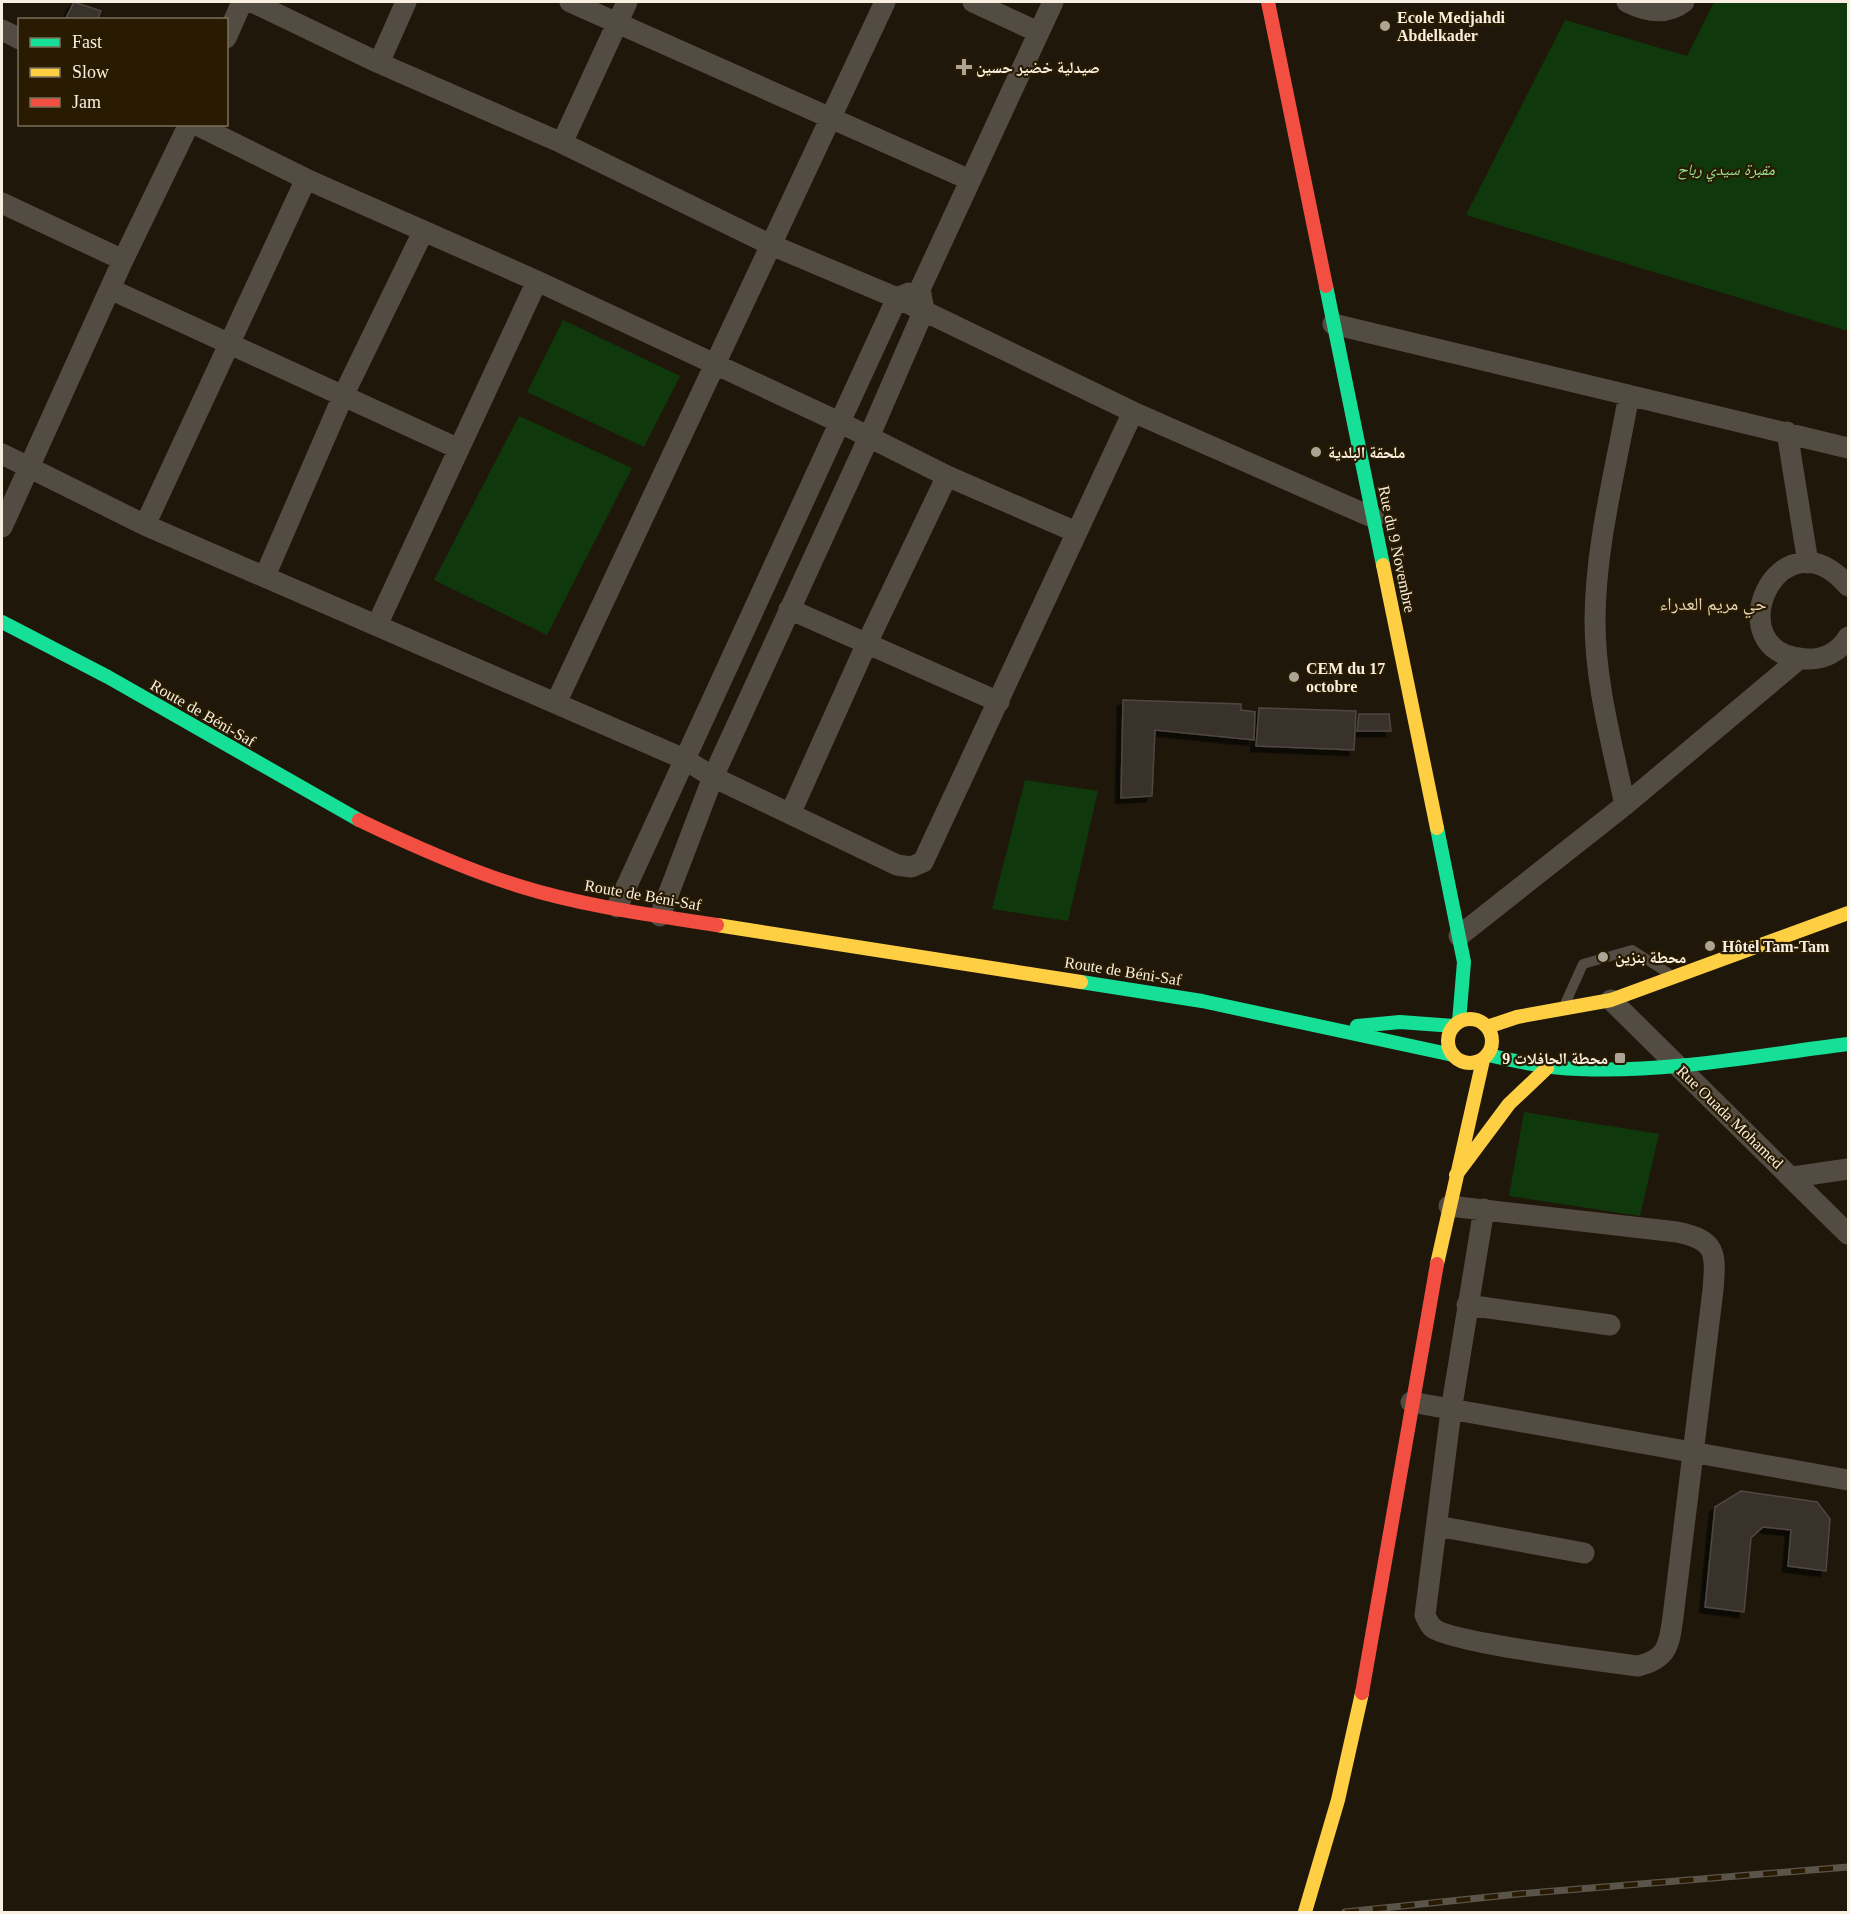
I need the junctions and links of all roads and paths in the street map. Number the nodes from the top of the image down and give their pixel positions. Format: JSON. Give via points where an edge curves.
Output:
{"nodes":[{"id":1,"x":242,"y":2,"type":"edge"},
{"id":2,"x":252,"y":2,"type":"edge"},
{"id":3,"x":406,"y":2,"type":"edge"},
{"id":4,"x":570,"y":2,"type":"edge"},
{"id":5,"x":627,"y":2,"type":"edge"},
{"id":6,"x":885,"y":2,"type":"edge"},
{"id":7,"x":973,"y":2,"type":"edge"},
{"id":8,"x":1053,"y":2,"type":"edge"},
{"id":9,"x":1268,"y":2,"type":"edge"},
{"id":10,"x":1627,"y":2,"type":"edge"},
{"id":11,"x":1684,"y":2,"type":"edge"},
{"id":12,"x":616,"y":23,"type":"junction"},
{"id":13,"x":2,"y":30,"type":"edge"},
{"id":14,"x":1038,"y":32,"type":"junction"},
{"id":15,"x":228,"y":34,"type":"edge"},
{"id":16,"x":18,"y":38,"type":"edge"},
{"id":17,"x":379,"y":63,"type":"junction"},
{"id":18,"x":830,"y":118,"type":"junction"},
{"id":19,"x":188,"y":126,"type":"edge"},
{"id":20,"x":199,"y":126,"type":"edge"},
{"id":21,"x":561,"y":143,"type":"junction"},
{"id":22,"x":306,"y":179,"type":"junction"},
{"id":23,"x":970,"y":180,"type":"junction"},
{"id":24,"x":2,"y":202,"type":"edge"},
{"id":25,"x":423,"y":232,"type":"junction"},
{"id":26,"x":769,"y":244,"type":"junction"},
{"id":27,"x":123,"y":260,"type":"junction"},
{"id":28,"x":537,"y":281,"type":"junction"},
{"id":29,"x":110,"y":290,"type":"junction"},
{"id":30,"x":920,"y":290,"type":"junction"},
{"id":31,"x":897,"y":298,"type":"junction"},
{"id":32,"x":924,"y":310,"type":"junction"},
{"id":33,"x":1333,"y":324,"type":"junction"},
{"id":34,"x":231,"y":345,"type":"junction"},
{"id":35,"x":716,"y":365,"type":"junction"},
{"id":36,"x":1629,"y":395,"type":"junction"},
{"id":37,"x":344,"y":396,"type":"junction"},
{"id":38,"x":1133,"y":412,"type":"junction"},
{"id":39,"x":839,"y":422,"type":"junction"},
{"id":40,"x":1787,"y":432,"type":"junction"},
{"id":41,"x":869,"y":437,"type":"junction"},
{"id":42,"x":1848,"y":448,"type":"edge"},
{"id":43,"x":459,"y":449,"type":"junction"},
{"id":44,"x":2,"y":454,"type":"edge"},
{"id":45,"x":31,"y":468,"type":"junction"},
{"id":46,"x":947,"y":476,"type":"junction"},
{"id":47,"x":1374,"y":519,"type":"junction"},
{"id":48,"x":145,"y":525,"type":"junction"},
{"id":49,"x":2,"y":527,"type":"edge"},
{"id":50,"x":1076,"y":532,"type":"junction"},
{"id":51,"x":1808,"y":563,"type":"junction"},
{"id":52,"x":265,"y":576,"type":"junction"},
{"id":53,"x":1848,"y":586,"type":"edge"},
{"id":54,"x":789,"y":609,"type":"junction"},
{"id":55,"x":2,"y":622,"type":"edge"},
{"id":56,"x":377,"y":625,"type":"junction"},
{"id":57,"x":1847,"y":642,"type":"edge"},
{"id":58,"x":867,"y":643,"type":"junction"},
{"id":59,"x":1799,"y":659,"type":"junction"},
{"id":60,"x":999,"y":702,"type":"junction"},
{"id":61,"x":556,"y":703,"type":"junction"},
{"id":62,"x":684,"y":759,"type":"junction"},
{"id":63,"x":713,"y":777,"type":"junction"},
{"id":64,"x":1624,"y":805,"type":"junction"},
{"id":65,"x":791,"y":812,"type":"junction"},
{"id":66,"x":617,"y":907,"type":"junction"},
{"id":67,"x":1848,"y":913,"type":"edge"},
{"id":68,"x":660,"y":916,"type":"junction"},
{"id":69,"x":1459,"y":936,"type":"junction"},
{"id":70,"x":1464,"y":962,"type":"junction"},
{"id":71,"x":1673,"y":977,"type":"junction"},
{"id":72,"x":1477,"y":986,"type":"dead end"},
{"id":73,"x":1611,"y":1000,"type":"junction"},
{"id":74,"x":1480,"y":1004,"type":"dead end"},
{"id":75,"x":1563,"y":1009,"type":"junction"},
{"id":76,"x":1456,"y":1024,"type":"junction"},
{"id":77,"x":1485,"y":1025,"type":"junction"},
{"id":78,"x":1336,"y":1029,"type":"junction"},
{"id":79,"x":1848,"y":1044,"type":"edge"},
{"id":80,"x":1485,"y":1057,"type":"junction"},
{"id":81,"x":1455,"y":1058,"type":"junction"},
{"id":82,"x":1676,"y":1065,"type":"junction"},
{"id":83,"x":1546,"y":1068,"type":"junction"},
{"id":84,"x":1469,"y":1113,"type":"junction"},
{"id":85,"x":1848,"y":1169,"type":"edge"},
{"id":86,"x":1456,"y":1175,"type":"junction"},
{"id":87,"x":1793,"y":1177,"type":"junction"},
{"id":88,"x":1449,"y":1206,"type":"junction"},
{"id":89,"x":1484,"y":1209,"type":"junction"},
{"id":90,"x":1848,"y":1234,"type":"edge"},
{"id":91,"x":1467,"y":1305,"type":"junction"},
{"id":92,"x":1610,"y":1325,"type":"dead end"},
{"id":93,"x":1410,"y":1402,"type":"junction"},
{"id":94,"x":1451,"y":1411,"type":"junction"},
{"id":95,"x":1694,"y":1452,"type":"junction"},
{"id":96,"x":1848,"y":1480,"type":"edge"},
{"id":97,"x":1437,"y":1526,"type":"junction"},
{"id":98,"x":1584,"y":1553,"type":"dead end"},
{"id":99,"x":1305,"y":1912,"type":"edge"}],
"edges":[{"from":1,"to":15,"type":"street"},
{"from":2,"to":17,"type":"street"},
{"from":3,"to":17,"type":"street"},
{"from":4,"to":12,"type":"street"},
{"from":5,"to":12,"type":"street"},
{"from":6,"to":18,"type":"street"},
{"from":7,"to":14,"type":"street"},
{"from":8,"to":14,"type":"street"},
{"from":9,"to":33,"type":"main road","name":"Rue du 9 Novembre"},
{"from":10,"to":11,"type":"street","via":[[1645,11],[1665,10]]},
{"from":12,"to":18,"type":"street"},
{"from":12,"to":21,"type":"street"},
{"from":13,"to":16,"type":"street"},
{"from":14,"to":23,"type":"street"},
{"from":17,"to":21,"type":"street"},
{"from":18,"to":23,"type":"street"},
{"from":18,"to":26,"type":"street"},
{"from":19,"to":27,"type":"street"},
{"from":20,"to":22,"type":"street"},
{"from":21,"to":26,"type":"street"},
{"from":22,"to":25,"type":"street"},
{"from":22,"to":34,"type":"street"},
{"from":23,"to":30,"type":"street"},
{"from":24,"to":27,"type":"street"},
{"from":25,"to":28,"type":"street"},
{"from":25,"to":37,"type":"street"},
{"from":26,"to":31,"type":"street"},
{"from":26,"to":35,"type":"street"},
{"from":27,"to":29,"type":"street"},
{"from":28,"to":35,"type":"street"},
{"from":28,"to":43,"type":"street"},
{"from":29,"to":34,"type":"street"},
{"from":29,"to":45,"type":"street"},
{"from":30,"to":31,"type":"street"},
{"from":30,"to":32,"type":"street"},
{"from":31,"to":32,"type":"street"},
{"from":31,"to":39,"type":"street"},
{"from":32,"to":38,"type":"street"},
{"from":32,"to":41,"type":"street"},
{"from":33,"to":36,"type":"street"},
{"from":33,"to":47,"type":"main road","name":"Rue du 9 Novembre"},
{"from":34,"to":37,"type":"street"},
{"from":34,"to":48,"type":"street"},
{"from":35,"to":39,"type":"street"},
{"from":35,"to":61,"type":"street"},
{"from":36,"to":40,"type":"street"},
{"from":36,"to":64,"type":"street","via":[[1597,580],[1595,622],[1598,677]]},
{"from":37,"to":43,"type":"street"},
{"from":37,"to":52,"type":"street"},
{"from":38,"to":47,"type":"street"},
{"from":38,"to":50,"type":"street"},
{"from":39,"to":41,"type":"street"},
{"from":39,"to":62,"type":"street"},
{"from":40,"to":42,"type":"street"},
{"from":40,"to":51,"type":"street"},
{"from":41,"to":46,"type":"street"},
{"from":41,"to":54,"type":"street"},
{"from":43,"to":56,"type":"street"},
{"from":44,"to":45,"type":"street"},
{"from":45,"to":48,"type":"street"},
{"from":45,"to":49,"type":"street"},
{"from":46,"to":50,"type":"street"},
{"from":46,"to":58,"type":"street"},
{"from":47,"to":69,"type":"main road","name":"Rue du 9 Novembre"},
{"from":48,"to":52,"type":"street"},
{"from":50,"to":60,"type":"street"},
{"from":51,"to":53,"type":"street","via":[[1839,574]]},
{"from":51,"to":59,"type":"street","via":[[1778,573],[1767,585],[1760,607],[1763,630],[1772,644]]},
{"from":52,"to":56,"type":"street"},
{"from":54,"to":58,"type":"street"},
{"from":54,"to":63,"type":"street"},
{"from":55,"to":66,"type":"main road","name":"Route de Béni-Saf","via":[[108,677],[356,819],[409,844],[519,886]]},
{"from":56,"to":61,"type":"street"},
{"from":57,"to":59,"type":"street","via":[[1824,657]]},
{"from":58,"to":60,"type":"street"},
{"from":58,"to":65,"type":"street"},
{"from":59,"to":64,"type":"street"},
{"from":60,"to":65,"type":"street","via":[[923,862],[911,867],[897,865]]},
{"from":61,"to":62,"type":"street"},
{"from":62,"to":63,"type":"street"},
{"from":62,"to":66,"type":"street"},
{"from":63,"to":65,"type":"street"},
{"from":63,"to":68,"type":"street"},
{"from":64,"to":69,"type":"street"},
{"from":66,"to":68,"type":"main road","name":"Route de Béni-Saf"},
{"from":67,"to":71,"type":"main road"},
{"from":68,"to":78,"type":"main road","name":"Route de Béni-Saf","via":[[1202,1001]]},
{"from":69,"to":70,"type":"main road","name":"Rue du 9 Novembre"},
{"from":70,"to":72,"type":"main road"},
{"from":70,"to":76,"type":"main road"},
{"from":71,"to":73,"type":"main road"},
{"from":71,"to":75,"type":"lane","via":[[1632,950],[1583,964]]},
{"from":73,"to":75,"type":"main road"},
{"from":73,"to":82,"type":"street","name":"Rue Ouada Mohamed"},
{"from":74,"to":77,"type":"main road"},
{"from":75,"to":77,"type":"main road","via":[[1520,1014]]},
{"from":76,"to":77,"type":"main road","via":[[1470,1019]]},
{"from":76,"to":78,"type":"main road","via":[[1400,1022]]},
{"from":76,"to":81,"type":"main road","via":[[1447,1044]]},
{"from":77,"to":80,"type":"main road","via":[[1492,1041]]},
{"from":78,"to":81,"type":"main road","name":"Route de Béni-Saf"},
{"from":79,"to":82,"type":"main road"},
{"from":80,"to":81,"type":"main road","via":[[1470,1064]]},
{"from":80,"to":83,"type":"main road"},
{"from":80,"to":84,"type":"main road"},
{"from":81,"to":84,"type":"main road"},
{"from":82,"to":83,"type":"main road"},
{"from":82,"to":87,"type":"street","name":"Rue Ouada Mohamed"},
{"from":83,"to":86,"type":"main road","via":[[1509,1104]]},
{"from":84,"to":86,"type":"main road"},
{"from":85,"to":87,"type":"street"},
{"from":86,"to":88,"type":"main road"},
{"from":87,"to":90,"type":"street","name":"Rue Ouada Mohamed"},
{"from":88,"to":89,"type":"street"},
{"from":88,"to":93,"type":"main road"},
{"from":89,"to":91,"type":"street"},
{"from":89,"to":95,"type":"street","via":[[1677,1232],[1698,1236],[1711,1245],[1716,1262]]},
{"from":91,"to":92,"type":"street"},
{"from":91,"to":94,"type":"street"},
{"from":93,"to":94,"type":"street"},
{"from":93,"to":99,"type":"main road","via":[[1374,1636],[1350,1758],[1325,1856]]},
{"from":94,"to":95,"type":"street"},
{"from":94,"to":97,"type":"street"},
{"from":95,"to":96,"type":"street"},
{"from":95,"to":97,"type":"street","via":[[1670,1637],[1663,1656],[1653,1663],[1638,1666],[1498,1645],[1432,1628],[1425,1615]]},
{"from":97,"to":98,"type":"street"}]}
